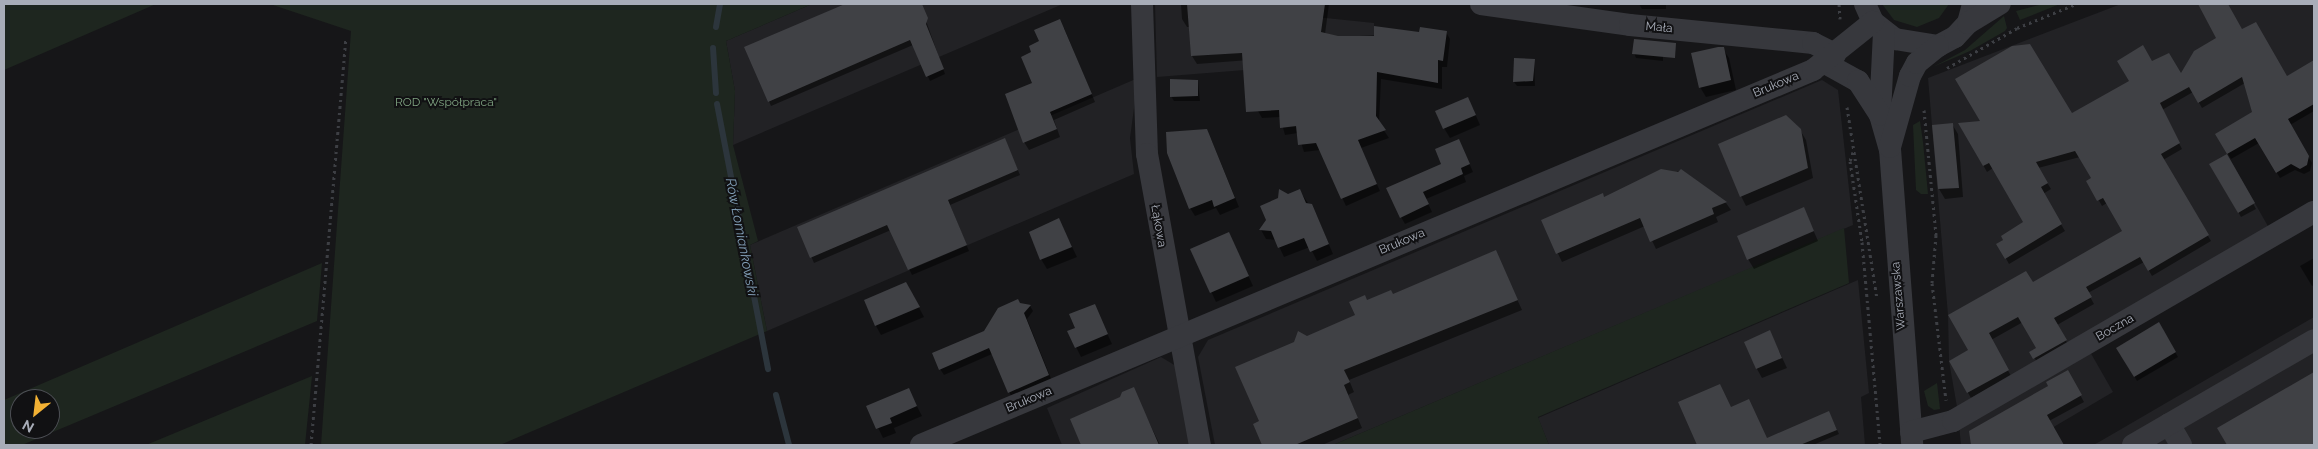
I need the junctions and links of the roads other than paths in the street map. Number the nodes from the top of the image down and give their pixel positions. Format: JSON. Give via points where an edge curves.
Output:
{"nodes":[{"id":1,"x":1142,"y":4,"type":"edge"},
{"id":2,"x":1481,"y":4,"type":"edge"},
{"id":3,"x":2000,"y":4,"type":"edge"},
{"id":4,"x":1970,"y":14,"type":"edge"},
{"id":5,"x":1874,"y":19,"type":"edge"},
{"id":6,"x":1938,"y":46,"type":"junction"},
{"id":7,"x":1830,"y":58,"type":"junction"},
{"id":8,"x":1880,"y":115,"type":"junction"},
{"id":9,"x":1890,"y":147,"type":"junction"},
{"id":10,"x":2314,"y":212,"type":"edge"},
{"id":11,"x":1178,"y":336,"type":"junction"},
{"id":12,"x":2314,"y":340,"type":"edge"},
{"id":13,"x":2170,"y":424,"type":"junction"},
{"id":14,"x":1912,"y":438,"type":"edge"},
{"id":15,"x":921,"y":445,"type":"edge"},
{"id":16,"x":1200,"y":445,"type":"edge"},
{"id":17,"x":2133,"y":445,"type":"edge"},
{"id":18,"x":2181,"y":445,"type":"edge"}],
"edges":[{"from":1,"to":11,"type":"street","name":"Łąkowa","via":[[1147,154]]},
{"from":2,"to":7,"type":"street","name":"Mała","via":[[1630,26],[1813,43]]},
{"from":3,"to":4,"type":"street"},
{"from":4,"to":6,"type":"street","name":"Warszawska","via":[[1956,37]]},
{"from":5,"to":6,"type":"street","via":[[1914,45]]},
{"from":5,"to":7,"type":"street","name":"Brukowa"},
{"from":5,"to":8,"type":"street","name":"Warszawska"},
{"from":6,"to":9,"type":"street","name":"Warszawska","via":[[1917,63],[1910,76]]},
{"from":7,"to":8,"type":"street","name":"Warszawska","via":[[1858,81]]},
{"from":7,"to":11,"type":"street","name":"Brukowa"},
{"from":8,"to":9,"type":"street","name":"Warszawska"},
{"from":9,"to":14,"type":"street","name":"Warszawska"},
{"from":10,"to":14,"type":"street","name":"Boczna","via":[[1948,423]]},
{"from":11,"to":15,"type":"street","name":"Brukowa"},
{"from":11,"to":16,"type":"street","name":"Łąkowa"},
{"from":12,"to":13,"type":"street"},
{"from":13,"to":17,"type":"street"},
{"from":13,"to":18,"type":"street"}]}
